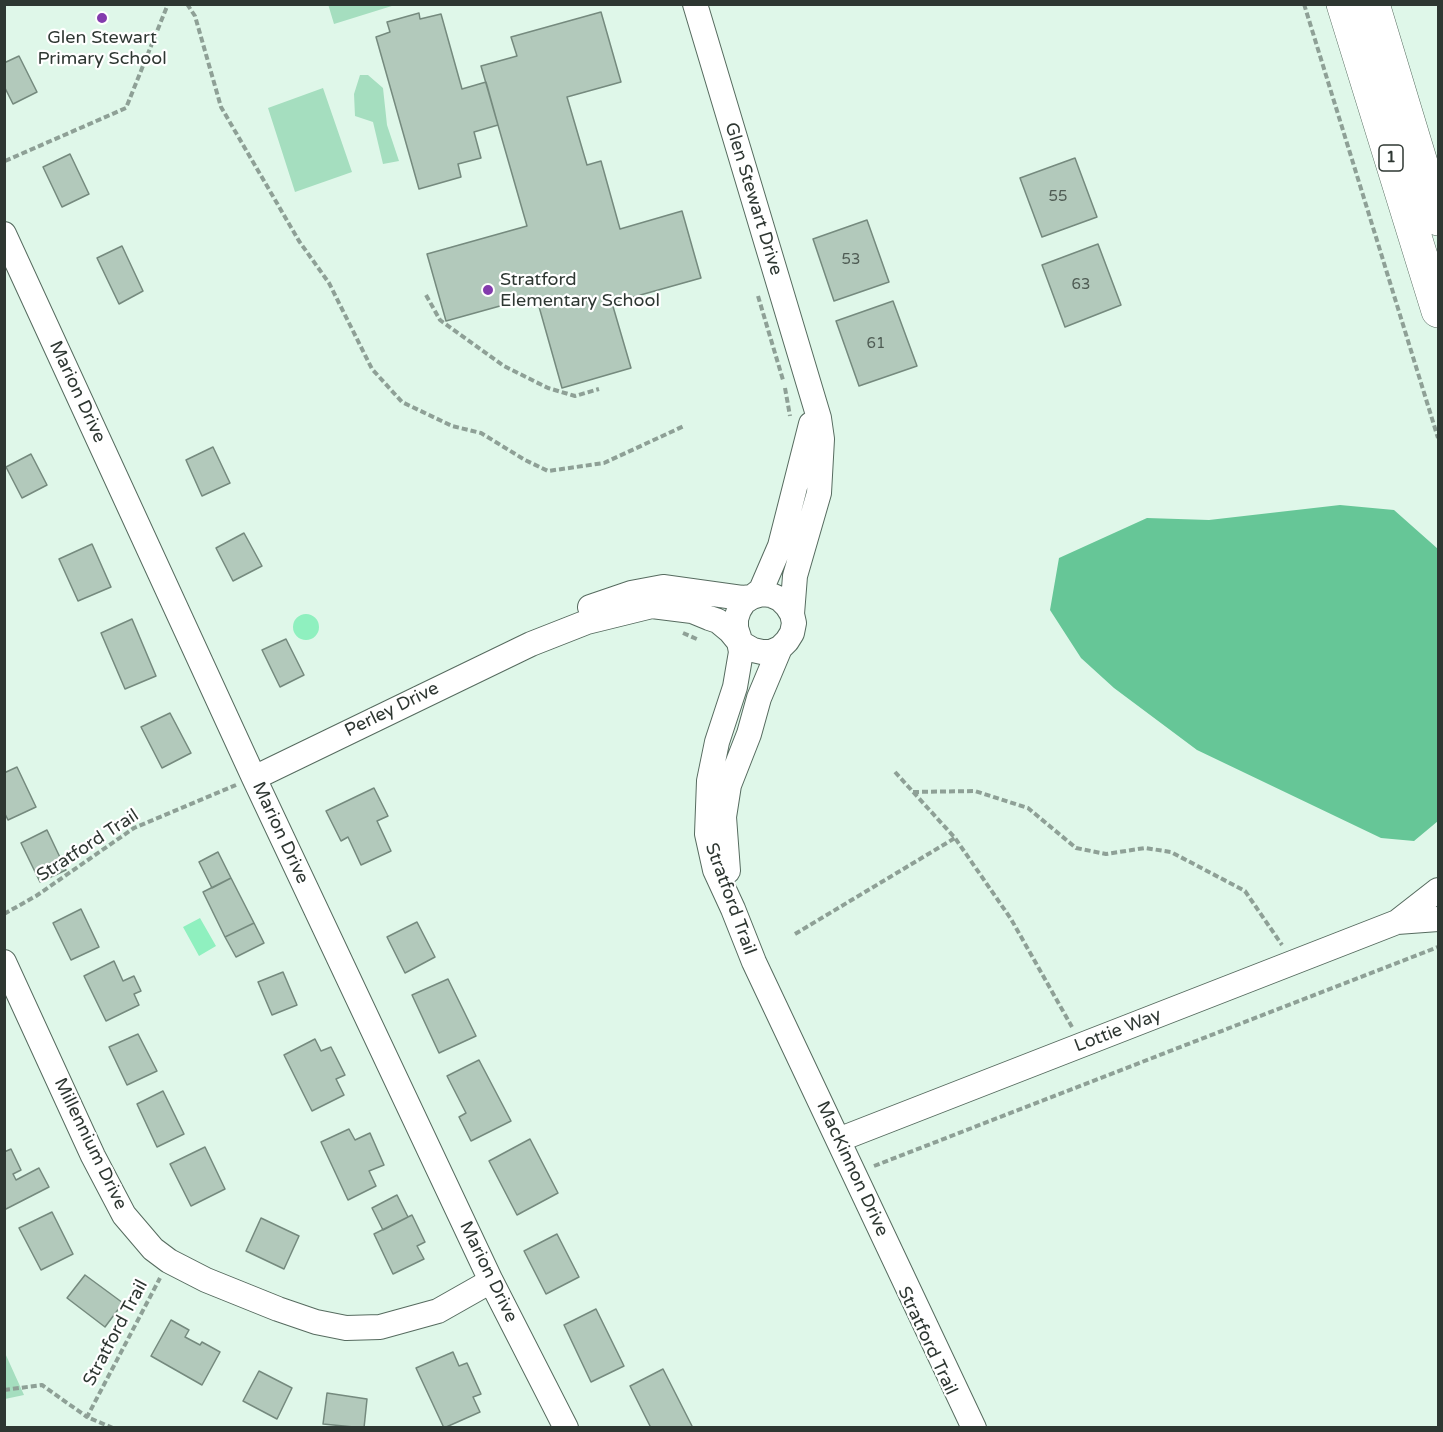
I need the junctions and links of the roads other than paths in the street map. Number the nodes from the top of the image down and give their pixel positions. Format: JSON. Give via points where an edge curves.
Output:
{"nodes":[{"id":1,"x":695,"y":4,"type":"edge"},
{"id":2,"x":1343,"y":4,"type":"edge"},
{"id":3,"x":1373,"y":4,"type":"edge"},
{"id":4,"x":1438,"y":219,"type":"edge"},
{"id":5,"x":4,"y":234,"type":"edge"},
{"id":6,"x":1438,"y":311,"type":"edge"},
{"id":7,"x":810,"y":394,"type":"junction"},
{"id":8,"x":752,"y":597,"type":"junction"},
{"id":9,"x":792,"y":614,"type":"junction"},
{"id":10,"x":739,"y":642,"type":"junction"},
{"id":11,"x":531,"y":644,"type":"junction"},
{"id":12,"x":780,"y":648,"type":"junction"},
{"id":13,"x":254,"y":778,"type":"junction"},
{"id":14,"x":1438,"y":890,"type":"edge"},
{"id":15,"x":733,"y":909,"type":"junction"},
{"id":16,"x":1438,"y":919,"type":"edge"},
{"id":17,"x":1397,"y":922,"type":"junction"},
{"id":18,"x":4,"y":962,"type":"edge"},
{"id":19,"x":838,"y":1140,"type":"junction"},
{"id":20,"x":491,"y":1281,"type":"junction"},
{"id":21,"x":566,"y":1428,"type":"edge"},
{"id":22,"x":974,"y":1428,"type":"edge"}],
"edges":[{"from":1,"to":7,"type":"street","name":"Glen Stewart Drive"},
{"from":2,"to":6,"type":"highway","number":"1"},
{"from":3,"to":4,"type":"highway","number":"1"},
{"from":5,"to":13,"type":"street","name":"Marion Drive"},
{"from":7,"to":8,"type":"street","name":"Glen Stewart Drive","via":[[811,428],[780,546],[761,590]]},
{"from":7,"to":9,"type":"street","name":"Glen Stewart Drive","via":[[822,439],[819,493],[795,576]]},
{"from":8,"to":9,"type":"street","via":[[771,595],[780,599]]},
{"from":8,"to":10,"type":"street","via":[[744,602],[736,619]]},
{"from":8,"to":11,"type":"street","name":"Perley Drive","via":[[663,587],[631,593],[578,611]]},
{"from":9,"to":12,"type":"street","via":[[792,633]]},
{"from":10,"to":11,"type":"street","name":"Perley Drive","via":[[724,626],[709,618],[692,611],[652,606],[587,622]]},
{"from":10,"to":12,"type":"street","via":[[762,652]]},
{"from":10,"to":15,"type":"street","name":"MacKinnon Drive","via":[[735,687],[709,781],[707,834],[715,870]]},
{"from":11,"to":13,"type":"street","name":"Perley Drive"},
{"from":12,"to":15,"type":"street","name":"MacKinnon Drive","via":[[729,785],[724,817]]},
{"from":13,"to":20,"type":"street","name":"Marion Drive"},
{"from":14,"to":17,"type":"street","name":"Lottie Way"},
{"from":15,"to":19,"type":"street","name":"MacKinnon Drive"},
{"from":16,"to":17,"type":"street","name":"Lottie Way"},
{"from":17,"to":19,"type":"street","name":"Lottie Way"},
{"from":18,"to":20,"type":"street","name":"Millennium Drive","via":[[124,1215],[153,1250],[169,1262],[278,1309],[346,1328],[380,1327],[438,1311]]},
{"from":19,"to":22,"type":"street","name":"MacKinnon Drive"},
{"from":20,"to":21,"type":"street","name":"Marion Drive"}]}
